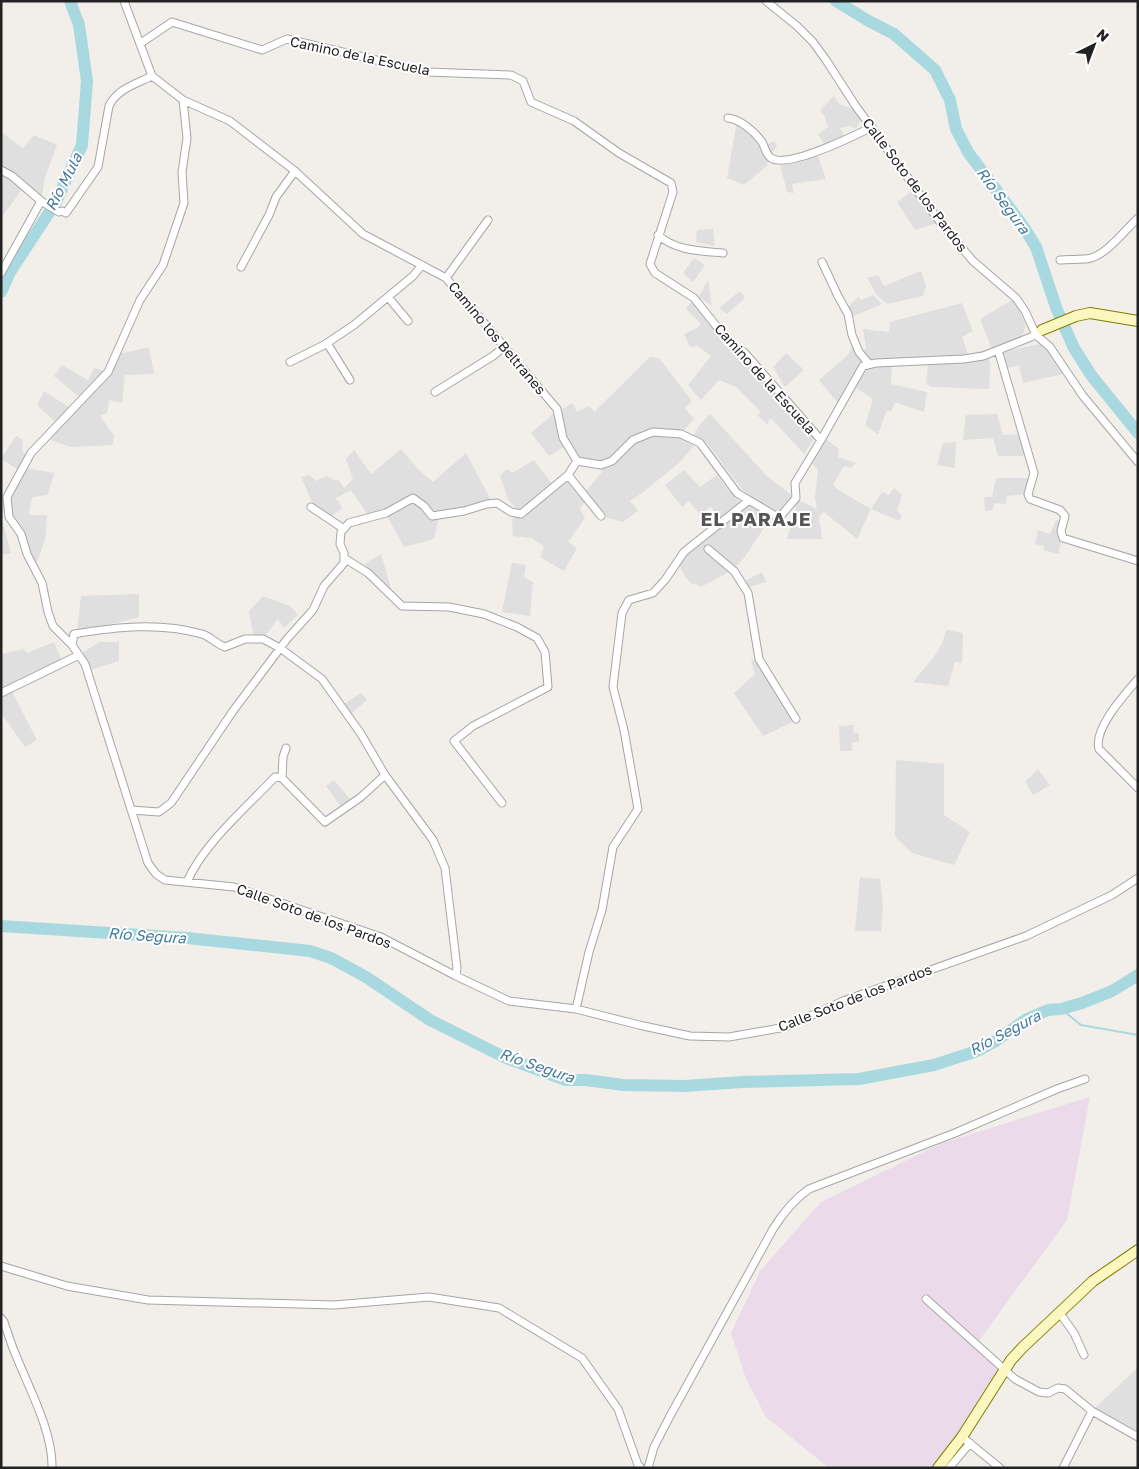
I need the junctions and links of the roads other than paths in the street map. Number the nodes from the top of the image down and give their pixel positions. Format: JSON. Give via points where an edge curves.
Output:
{"nodes":[{"id":1,"x":124,"y":1,"type":"edge"},
{"id":2,"x":766,"y":1,"type":"edge"},
{"id":3,"x":141,"y":43,"type":"junction"},
{"id":4,"x":152,"y":76,"type":"junction"},
{"id":5,"x":183,"y":100,"type":"junction"},
{"id":6,"x":728,"y":118,"type":"dead end"},
{"id":7,"x":872,"y":127,"type":"junction"},
{"id":8,"x":1,"y":170,"type":"edge"},
{"id":9,"x":295,"y":171,"type":"junction"},
{"id":10,"x":41,"y":201,"type":"junction"},
{"id":11,"x":1138,"y":218,"type":"edge"},
{"id":12,"x":488,"y":220,"type":"dead end"},
{"id":13,"x":658,"y":235,"type":"junction"},
{"id":14,"x":723,"y":253,"type":"dead end"},
{"id":15,"x":1060,"y":260,"type":"dead end"},
{"id":16,"x":822,"y":262,"type":"dead end"},
{"id":17,"x":422,"y":265,"type":"junction"},
{"id":18,"x":241,"y":267,"type":"dead end"},
{"id":19,"x":1,"y":273,"type":"edge"},
{"id":20,"x":446,"y":278,"type":"junction"},
{"id":21,"x":388,"y":297,"type":"junction"},
{"id":22,"x":408,"y":321,"type":"dead end"},
{"id":23,"x":1138,"y":321,"type":"edge"},
{"id":24,"x":1039,"y":333,"type":"junction"},
{"id":25,"x":327,"y":343,"type":"junction"},
{"id":26,"x":504,"y":347,"type":"junction"},
{"id":27,"x":998,"y":350,"type":"junction"},
{"id":28,"x":290,"y":362,"type":"dead end"},
{"id":29,"x":869,"y":364,"type":"junction"},
{"id":30,"x":350,"y":380,"type":"dead end"},
{"id":31,"x":435,"y":392,"type":"dead end"},
{"id":32,"x":821,"y":440,"type":"junction"},
{"id":33,"x":577,"y":461,"type":"junction"},
{"id":34,"x":1138,"y":462,"type":"edge"},
{"id":35,"x":568,"y":475,"type":"junction"},
{"id":36,"x":748,"y":501,"type":"junction"},
{"id":37,"x":311,"y":507,"type":"dead end"},
{"id":38,"x":601,"y":516,"type":"dead end"},
{"id":39,"x":344,"y":529,"type":"junction"},
{"id":40,"x":708,"y":549,"type":"dead end"},
{"id":41,"x":344,"y":558,"type":"junction"},
{"id":42,"x":1138,"y":561,"type":"edge"},
{"id":43,"x":72,"y":645,"type":"junction"},
{"id":44,"x":280,"y":648,"type":"junction"},
{"id":45,"x":79,"y":655,"type":"junction"},
{"id":46,"x":1138,"y":679,"type":"edge"},
{"id":47,"x":1,"y":693,"type":"edge"},
{"id":48,"x":796,"y":719,"type":"dead end"},
{"id":49,"x":286,"y":748,"type":"dead end"},
{"id":50,"x":384,"y":775,"type":"junction"},
{"id":51,"x":282,"y":778,"type":"junction"},
{"id":52,"x":1138,"y":788,"type":"edge"},
{"id":53,"x":502,"y":803,"type":"dead end"},
{"id":54,"x":131,"y":810,"type":"junction"},
{"id":55,"x":1138,"y":878,"type":"edge"},
{"id":56,"x":187,"y":882,"type":"junction"},
{"id":57,"x":456,"y":976,"type":"junction"},
{"id":58,"x":576,"y":1009,"type":"junction"},
{"id":59,"x":1086,"y":1079,"type":"dead end"},
{"id":60,"x":1138,"y":1250,"type":"edge"},
{"id":61,"x":1,"y":1266,"type":"edge"},
{"id":62,"x":926,"y":1299,"type":"dead end"},
{"id":63,"x":1059,"y":1312,"type":"junction"},
{"id":64,"x":1,"y":1318,"type":"edge"},
{"id":65,"x":1084,"y":1355,"type":"dead end"},
{"id":66,"x":1006,"y":1369,"type":"junction"},
{"id":67,"x":1092,"y":1411,"type":"junction"},
{"id":68,"x":1138,"y":1437,"type":"edge"},
{"id":69,"x":966,"y":1440,"type":"junction"},
{"id":70,"x":52,"y":1468,"type":"edge"},
{"id":71,"x":641,"y":1468,"type":"edge"},
{"id":72,"x":648,"y":1468,"type":"edge"},
{"id":73,"x":938,"y":1468,"type":"edge"},
{"id":74,"x":949,"y":1468,"type":"edge"},
{"id":75,"x":1000,"y":1468,"type":"edge"},
{"id":76,"x":1063,"y":1468,"type":"edge"}],
"edges":[{"from":1,"to":3,"type":"street"},
{"from":2,"to":7,"type":"street","name":"Calle Soto de los Pardos","via":[[812,42]]},
{"from":3,"to":4,"type":"street"},
{"from":3,"to":13,"type":"street","name":"Camino de la Escuela","via":[[172,22],[262,50],[287,39],[427,72],[511,75],[523,81],[531,102],[574,121],[619,153],[671,183],[673,192]]},
{"from":4,"to":5,"type":"street","name":"Camino los Beltranes"},
{"from":4,"to":10,"type":"street","via":[[114,97],[109,106],[98,167],[66,214]]},
{"from":5,"to":9,"type":"street","name":"Camino los Beltranes","via":[[230,122]]},
{"from":5,"to":43,"type":"street","name":"Calle Soto de los Pardos","via":[[186,138],[182,172],[184,203],[163,265],[140,300],[108,372],[31,453],[7,497],[9,517],[21,534],[42,583],[53,626]]},
{"from":6,"to":7,"type":"street","via":[[754,133],[769,157],[785,162]]},
{"from":7,"to":24,"type":"street","name":"Calle Soto de los Pardos","via":[[940,222],[983,270],[1016,298]]},
{"from":8,"to":10,"type":"street"},
{"from":9,"to":17,"type":"street","name":"Camino los Beltranes","via":[[363,234]]},
{"from":9,"to":18,"type":"street","via":[[276,197]]},
{"from":10,"to":19,"type":"street"},
{"from":11,"to":15,"type":"street","via":[[1103,252],[1089,259]]},
{"from":12,"to":20,"type":"street"},
{"from":13,"to":14,"type":"street","via":[[684,249]]},
{"from":13,"to":32,"type":"street","name":"Camino de la Escuela","via":[[650,264],[655,273],[694,298],[733,347],[744,352]]},
{"from":16,"to":29,"type":"street","via":[[848,314],[859,352]]},
{"from":17,"to":20,"type":"street","name":"Camino los Beltranes"},
{"from":17,"to":21,"type":"street"},
{"from":20,"to":26,"type":"street","name":"Camino los Beltranes"},
{"from":21,"to":22,"type":"street"},
{"from":21,"to":25,"type":"street"},
{"from":23,"to":24,"type":"main road","via":[[1100,314],[1078,316]]},
{"from":24,"to":27,"type":"street"},
{"from":24,"to":34,"type":"street","name":"Calle Soto de los Pardos","via":[[1083,396]]},
{"from":25,"to":28,"type":"street"},
{"from":25,"to":30,"type":"street"},
{"from":26,"to":31,"type":"street"},
{"from":26,"to":33,"type":"street","name":"Camino los Beltranes","via":[[557,409],[563,438]]},
{"from":27,"to":29,"type":"street","via":[[964,359]]},
{"from":27,"to":42,"type":"street","via":[[1034,473],[1028,494],[1030,499],[1060,510],[1064,516],[1063,538]]},
{"from":29,"to":32,"type":"street","via":[[863,366]]},
{"from":32,"to":36,"type":"street","via":[[795,483],[796,498],[780,518]]},
{"from":33,"to":35,"type":"street"},
{"from":33,"to":36,"type":"street","via":[[601,465],[612,461],[633,440],[653,432],[681,434],[700,443],[737,493]]},
{"from":35,"to":38,"type":"street"},
{"from":35,"to":39,"type":"street","via":[[521,514],[497,503],[432,516],[413,498],[386,514],[349,523]]},
{"from":36,"to":58,"type":"street","via":[[684,552],[653,593],[629,600],[622,613],[613,687],[638,809],[613,847],[602,910]]},
{"from":37,"to":39,"type":"street"},
{"from":39,"to":41,"type":"street","via":[[340,544]]},
{"from":40,"to":48,"type":"street","via":[[734,570],[748,593],[759,659]]},
{"from":41,"to":44,"type":"street","via":[[344,563],[324,586],[313,610]]},
{"from":41,"to":53,"type":"street","via":[[368,573],[402,606],[449,607],[484,614],[537,638],[545,652],[548,687],[473,726],[454,741]]},
{"from":43,"to":44,"type":"street","via":[[74,634],[153,626],[204,634],[225,647],[245,639],[263,638]]},
{"from":43,"to":45,"type":"street","name":"Calle Soto de los Pardos"},
{"from":44,"to":50,"type":"street","via":[[322,679],[361,734]]},
{"from":44,"to":54,"type":"street","via":[[171,803],[159,812]]},
{"from":45,"to":47,"type":"street"},
{"from":45,"to":54,"type":"street","name":"Calle Soto de los Pardos"},
{"from":46,"to":52,"type":"street","via":[[1110,713],[1097,743],[1099,749]]},
{"from":49,"to":51,"type":"street"},
{"from":50,"to":51,"type":"street","via":[[361,797],[325,822]]},
{"from":50,"to":57,"type":"street","via":[[433,840],[445,868]]},
{"from":51,"to":56,"type":"street","via":[[275,777],[225,830],[193,867]]},
{"from":54,"to":56,"type":"street","name":"Calle Soto de los Pardos","via":[[148,863],[156,874],[164,880]]},
{"from":55,"to":58,"type":"street","name":"Calle Soto de los Pardos","via":[[1112,895],[1026,936],[843,1001],[786,1027],[729,1037],[690,1036]]},
{"from":56,"to":57,"type":"street","name":"Calle Soto de los Pardos","via":[[234,887],[381,937]]},
{"from":57,"to":58,"type":"street","name":"Calle Soto de los Pardos","via":[[509,1001]]},
{"from":59,"to":72,"type":"street","via":[[798,1196],[773,1229],[670,1416],[654,1447]]},
{"from":60,"to":63,"type":"main road","via":[[1093,1281]]},
{"from":61,"to":71,"type":"street","via":[[67,1286],[148,1300],[334,1305],[429,1296],[499,1308],[582,1358],[618,1409]]},
{"from":62,"to":66,"type":"street"},
{"from":63,"to":65,"type":"street"},
{"from":63,"to":66,"type":"main road","via":[[1022,1348]]},
{"from":64,"to":70,"type":"street","via":[[32,1390],[52,1453]]},
{"from":66,"to":67,"type":"street","via":[[1015,1379],[1039,1392],[1065,1389]]},
{"from":66,"to":69,"type":"main road"},
{"from":67,"to":68,"type":"street"},
{"from":67,"to":76,"type":"street"},
{"from":69,"to":73,"type":"main road"},
{"from":69,"to":74,"type":"street"},
{"from":69,"to":75,"type":"street"}]}
